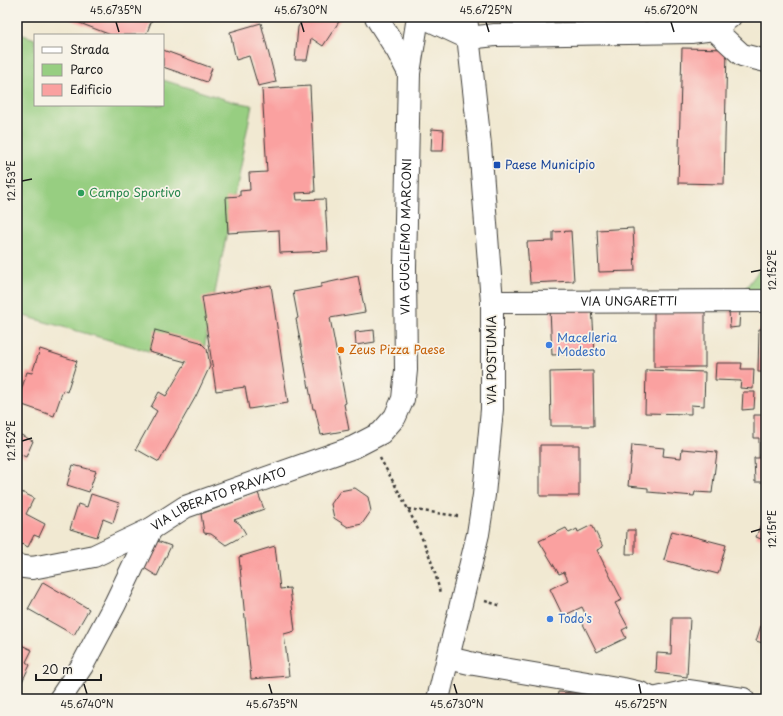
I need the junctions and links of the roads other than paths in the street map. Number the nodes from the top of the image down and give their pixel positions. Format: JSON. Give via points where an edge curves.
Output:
{"nodes":[{"id":1,"x":376,"y":17,"type":"edge"},
{"id":2,"x":418,"y":17,"type":"edge"},
{"id":3,"x":423,"y":17,"type":"edge"},
{"id":4,"x":722,"y":23,"type":"edge"},
{"id":5,"x":467,"y":28,"type":"edge"},
{"id":6,"x":766,"y":61,"type":"edge"},
{"id":7,"x":409,"y":73,"type":"junction"},
{"id":8,"x":766,"y":301,"type":"edge"},
{"id":9,"x":492,"y":302,"type":"junction"},
{"id":10,"x":403,"y":399,"type":"joint"},
{"id":11,"x":151,"y":529,"type":"junction"},
{"id":12,"x":17,"y":566,"type":"edge"},
{"id":13,"x":448,"y":658,"type":"junction"},
{"id":14,"x":60,"y":699,"type":"edge"},
{"id":15,"x":438,"y":699,"type":"edge"},
{"id":16,"x":653,"y":699,"type":"edge"},
{"id":17,"x":743,"y":699,"type":"edge"}],
"edges":[{"from":1,"to":7,"type":"street"},
{"from":2,"to":7,"type":"street","name":"VIA GUGLIEMO MARCONI"},
{"from":3,"to":5,"type":"street"},
{"from":4,"to":5,"type":"street","via":[[691,32],[495,35]]},
{"from":4,"to":6,"type":"street","via":[[742,55]]},
{"from":5,"to":9,"type":"street","name":"VIA POSTUMIA","via":[[480,145]]},
{"from":7,"to":10,"type":"street","name":"VIA GUGLIEMO MARCONI","via":[[406,370]]},
{"from":8,"to":9,"type":"street","name":"VIA UNGARETTI"},
{"from":9,"to":13,"type":"street","name":"VIA POSTUMIA","via":[[492,409],[484,496],[478,534]]},
{"from":10,"to":11,"type":"street","name":"VIA LIBERATO PRAVATO","via":[[395,417],[381,433],[370,440],[185,507]]},
{"from":11,"to":12,"type":"street","name":"VIA LIBERATO PRAVATO","via":[[94,556],[32,568]]},
{"from":11,"to":14,"type":"street","via":[[86,659]]},
{"from":13,"to":15,"type":"street","name":"VIA POSTUMIA"},
{"from":13,"to":16,"type":"street","via":[[623,689]]},
{"from":16,"to":17,"type":"street","via":[[688,691]]}]}
